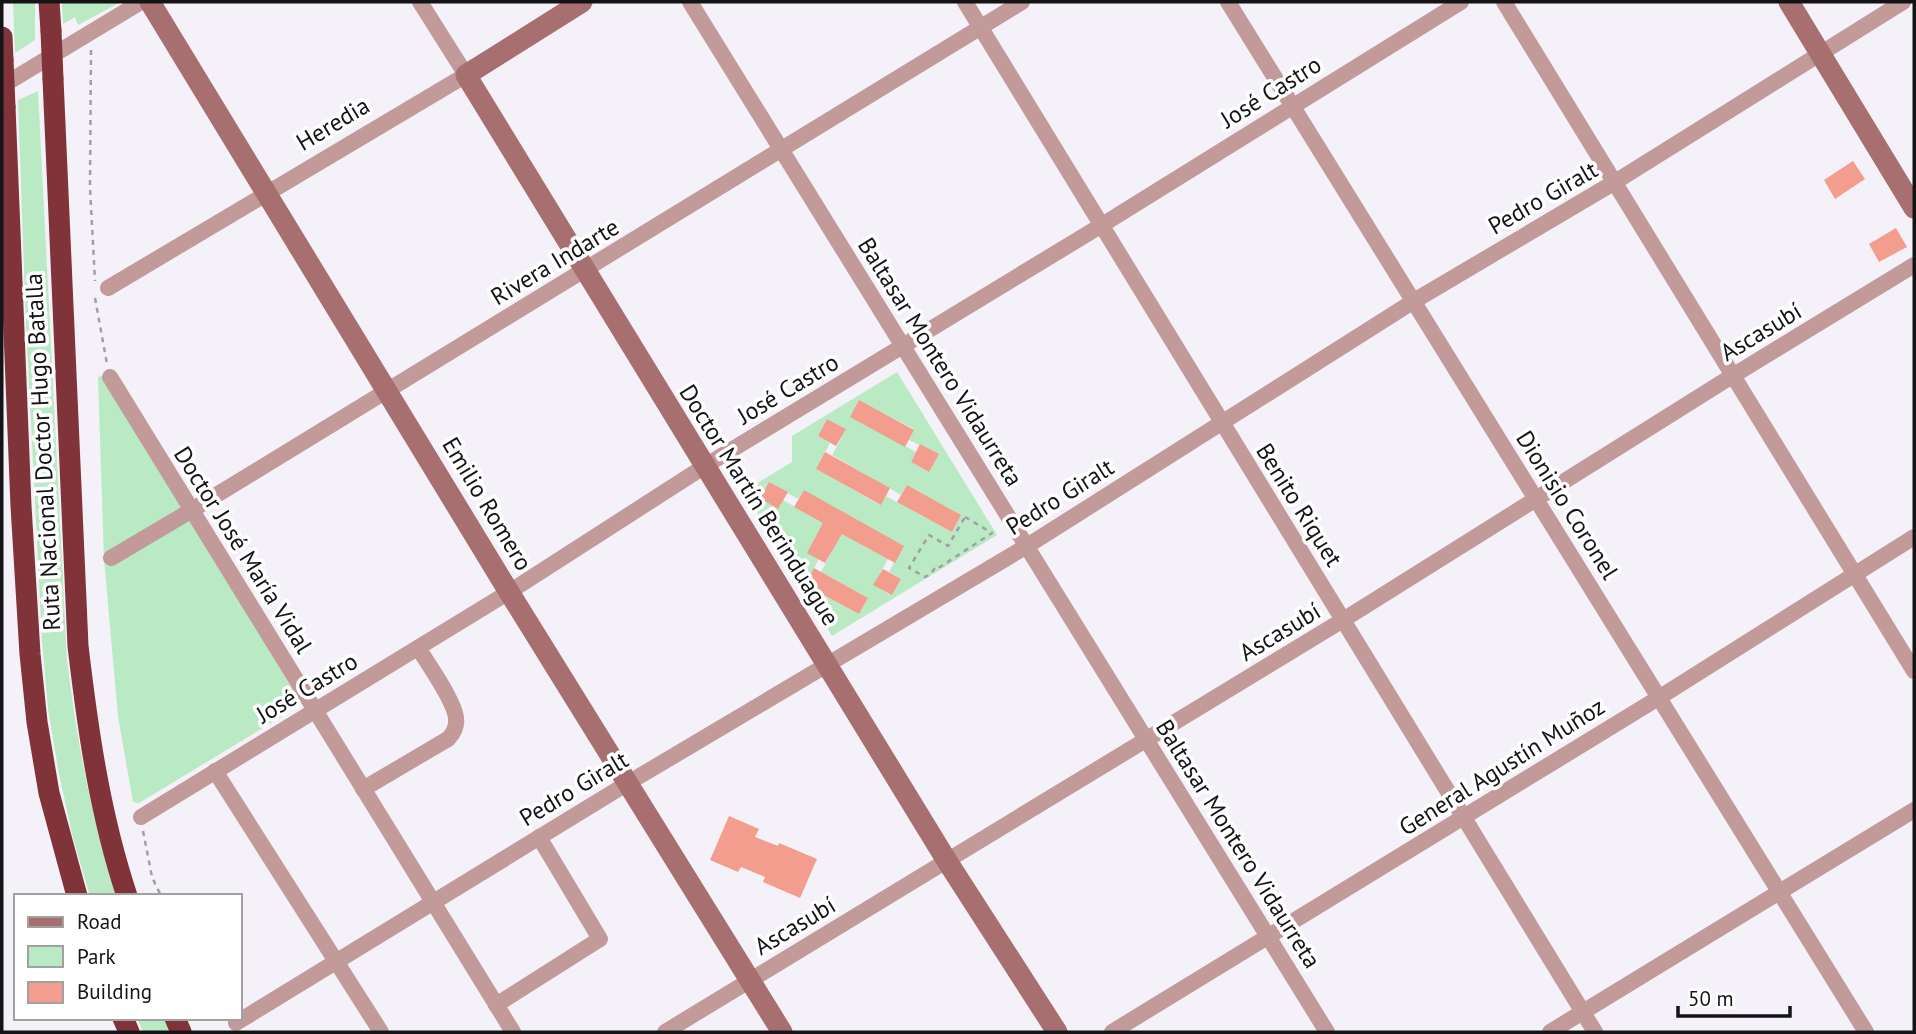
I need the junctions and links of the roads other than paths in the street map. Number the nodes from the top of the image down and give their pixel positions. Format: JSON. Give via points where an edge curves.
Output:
{"nodes":[{"id":1,"x":49,"y":2,"type":"edge"},
{"id":2,"x":141,"y":2,"type":"edge"},
{"id":3,"x":150,"y":2,"type":"edge"},
{"id":4,"x":420,"y":2,"type":"edge"},
{"id":5,"x":582,"y":2,"type":"edge"},
{"id":6,"x":691,"y":2,"type":"edge"},
{"id":7,"x":965,"y":2,"type":"edge"},
{"id":8,"x":1022,"y":2,"type":"edge"},
{"id":9,"x":1228,"y":2,"type":"edge"},
{"id":10,"x":1461,"y":2,"type":"edge"},
{"id":11,"x":1504,"y":2,"type":"edge"},
{"id":12,"x":1788,"y":2,"type":"edge"},
{"id":13,"x":1903,"y":2,"type":"edge"},
{"id":14,"x":980,"y":27,"type":"junction"},
{"id":15,"x":2,"y":37,"type":"edge"},
{"id":16,"x":1820,"y":54,"type":"junction"},
{"id":17,"x":3,"y":60,"type":"edge"},
{"id":18,"x":466,"y":75,"type":"junction"},
{"id":19,"x":2,"y":86,"type":"edge"},
{"id":20,"x":1293,"y":105,"type":"junction"},
{"id":21,"x":782,"y":149,"type":"junction"},
{"id":22,"x":1615,"y":183,"type":"junction"},
{"id":23,"x":267,"y":195,"type":"junction"},
{"id":24,"x":1914,"y":208,"type":"edge"},
{"id":25,"x":1102,"y":225,"type":"junction"},
{"id":26,"x":1914,"y":265,"type":"edge"},
{"id":27,"x":584,"y":271,"type":"junction"},
{"id":28,"x":99,"y":289,"type":"road end"},
{"id":29,"x":1414,"y":301,"type":"junction"},
{"id":30,"x":903,"y":345,"type":"junction"},
{"id":31,"x":1733,"y":375,"type":"junction"},
{"id":32,"x":110,"y":377,"type":"road end"},
{"id":33,"x":388,"y":390,"type":"junction"},
{"id":34,"x":1222,"y":423,"type":"junction"},
{"id":35,"x":705,"y":466,"type":"junction"},
{"id":36,"x":1537,"y":499,"type":"junction"},
{"id":37,"x":192,"y":510,"type":"junction"},
{"id":38,"x":1914,"y":537,"type":"edge"},
{"id":39,"x":1027,"y":546,"type":"junction"},
{"id":40,"x":111,"y":558,"type":"dead end"},
{"id":41,"x":1855,"y":576,"type":"junction"},
{"id":42,"x":509,"y":592,"type":"junction"},
{"id":43,"x":1343,"y":620,"type":"junction"},
{"id":44,"x":418,"y":648,"type":"junction"},
{"id":45,"x":827,"y":665,"type":"junction"},
{"id":46,"x":1914,"y":671,"type":"edge"},
{"id":47,"x":1660,"y":697,"type":"junction"},
{"id":48,"x":315,"y":709,"type":"junction"},
{"id":49,"x":1147,"y":740,"type":"junction"},
{"id":50,"x":215,"y":771,"type":"junction"},
{"id":51,"x":628,"y":783,"type":"junction"},
{"id":52,"x":363,"y":789,"type":"junction"},
{"id":53,"x":1914,"y":810,"type":"edge"},
{"id":54,"x":141,"y":817,"type":"road end"},
{"id":55,"x":1464,"y":817,"type":"junction"},
{"id":56,"x":539,"y":837,"type":"junction"},
{"id":57,"x":947,"y":861,"type":"junction"},
{"id":58,"x":1780,"y":892,"type":"junction"},
{"id":59,"x":76,"y":894,"type":"edge"},
{"id":60,"x":126,"y":894,"type":"edge"},
{"id":61,"x":433,"y":903,"type":"junction"},
{"id":62,"x":1268,"y":937,"type":"junction"},
{"id":63,"x":337,"y":963,"type":"junction"},
{"id":64,"x":750,"y":980,"type":"junction"},
{"id":65,"x":496,"y":1005,"type":"junction"},
{"id":66,"x":1583,"y":1012,"type":"junction"},
{"id":67,"x":237,"y":1025,"type":"edge"},
{"id":68,"x":381,"y":1032,"type":"edge"},
{"id":69,"x":513,"y":1032,"type":"edge"},
{"id":70,"x":665,"y":1032,"type":"edge"},
{"id":71,"x":782,"y":1032,"type":"edge"},
{"id":72,"x":1057,"y":1032,"type":"edge"},
{"id":73,"x":1112,"y":1032,"type":"edge"},
{"id":74,"x":1327,"y":1032,"type":"edge"},
{"id":75,"x":1550,"y":1032,"type":"edge"},
{"id":76,"x":1595,"y":1032,"type":"edge"},
{"id":77,"x":1866,"y":1032,"type":"edge"}],
"edges":[{"from":1,"to":60,"type":"highway","name":"Ruta Nacional Doctor Hugo Batalla","bridge":true,"via":[[78,646],[98,789]]},
{"from":2,"to":19,"type":"street"},
{"from":3,"to":23,"type":"street","name":"Emilio Romero"},
{"from":4,"to":18,"type":"street","name":"Doctor Martín Berinduague"},
{"from":5,"to":18,"type":"street","name":"Heredia"},
{"from":6,"to":21,"type":"street","name":"Baltasar Montero Vidaurreta"},
{"from":7,"to":14,"type":"street","name":"Benito Riquet"},
{"from":8,"to":14,"type":"street","name":"Rivera Indarte"},
{"from":9,"to":20,"type":"street","name":"Dionisio Coronel"},
{"from":10,"to":20,"type":"street","name":"José Castro"},
{"from":11,"to":22,"type":"street"},
{"from":12,"to":16,"type":"street"},
{"from":13,"to":16,"type":"street","name":"Pedro Giralt"},
{"from":14,"to":21,"type":"street","name":"Rivera Indarte"},
{"from":14,"to":25,"type":"street","name":"Benito Riquet"},
{"from":15,"to":17,"type":"highway","name":"Ruta Nacional Doctor Hugo Batalla"},
{"from":16,"to":22,"type":"street","name":"Pedro Giralt"},
{"from":16,"to":24,"type":"street"},
{"from":17,"to":59,"type":"highway","name":"Ruta Nacional Doctor Hugo Batalla","bridge":true,"via":[[30,654],[49,793]]},
{"from":18,"to":23,"type":"street","name":"Heredia"},
{"from":18,"to":27,"type":"street","name":"Doctor Martín Berinduague"},
{"from":20,"to":25,"type":"street","name":"José Castro"},
{"from":20,"to":29,"type":"street","name":"Dionisio Coronel"},
{"from":21,"to":27,"type":"street","name":"Rivera Indarte"},
{"from":21,"to":30,"type":"street","name":"Baltasar Montero Vidaurreta"},
{"from":22,"to":29,"type":"street","name":"Pedro Giralt"},
{"from":22,"to":31,"type":"street"},
{"from":23,"to":28,"type":"street","name":"Heredia"},
{"from":23,"to":33,"type":"street","name":"Emilio Romero"},
{"from":25,"to":30,"type":"street","name":"José Castro"},
{"from":25,"to":34,"type":"street","name":"Benito Riquet"},
{"from":26,"to":31,"type":"street","name":"Ascasubí"},
{"from":27,"to":33,"type":"street","name":"Rivera Indarte"},
{"from":27,"to":35,"type":"street","name":"Doctor Martín Berinduague"},
{"from":29,"to":34,"type":"street","name":"Pedro Giralt"},
{"from":29,"to":36,"type":"street","name":"Dionisio Coronel"},
{"from":30,"to":35,"type":"street","name":"José Castro"},
{"from":30,"to":39,"type":"street","name":"Baltasar Montero Vidaurreta"},
{"from":31,"to":36,"type":"street","name":"Ascasubí"},
{"from":31,"to":41,"type":"street"},
{"from":32,"to":37,"type":"street","name":"Doctor José María Vidal"},
{"from":33,"to":37,"type":"street","name":"Rivera Indarte"},
{"from":33,"to":42,"type":"street","name":"Emilio Romero"},
{"from":34,"to":39,"type":"street","name":"Pedro Giralt"},
{"from":34,"to":43,"type":"street","name":"Benito Riquet"},
{"from":35,"to":42,"type":"street","name":"José Castro"},
{"from":35,"to":45,"type":"street","name":"Doctor Martín Berinduague"},
{"from":36,"to":43,"type":"street","name":"Ascasubí"},
{"from":36,"to":47,"type":"street","name":"Dionisio Coronel"},
{"from":37,"to":40,"type":"street","name":"Rivera Indarte"},
{"from":37,"to":48,"type":"street","name":"Doctor José María Vidal"},
{"from":38,"to":41,"type":"street","name":"General Agustín Muñoz"},
{"from":39,"to":45,"type":"street","name":"Pedro Giralt"},
{"from":39,"to":49,"type":"street","name":"Baltasar Montero Vidaurreta"},
{"from":41,"to":46,"type":"street"},
{"from":41,"to":47,"type":"street","name":"General Agustín Muñoz"},
{"from":42,"to":44,"type":"street","name":"José Castro"},
{"from":42,"to":51,"type":"street","name":"Emilio Romero"},
{"from":43,"to":49,"type":"street","name":"Ascasubí"},
{"from":43,"to":55,"type":"street","name":"Benito Riquet"},
{"from":44,"to":48,"type":"street","name":"José Castro"},
{"from":44,"to":52,"type":"street","via":[[453,707],[455,729],[448,739]]},
{"from":45,"to":51,"type":"street","name":"Pedro Giralt"},
{"from":45,"to":57,"type":"street","name":"Doctor Martín Berinduague"},
{"from":47,"to":55,"type":"street","name":"General Agustín Muñoz"},
{"from":47,"to":58,"type":"street","name":"Dionisio Coronel"},
{"from":48,"to":50,"type":"street","name":"José Castro"},
{"from":48,"to":52,"type":"street","name":"Doctor José María Vidal"},
{"from":49,"to":57,"type":"street","name":"Ascasubí"},
{"from":49,"to":62,"type":"street","name":"Baltasar Montero Vidaurreta"},
{"from":50,"to":54,"type":"street","name":"José Castro"},
{"from":50,"to":63,"type":"street"},
{"from":51,"to":56,"type":"street","name":"Pedro Giralt"},
{"from":51,"to":64,"type":"street","name":"Emilio Romero"},
{"from":52,"to":61,"type":"street","name":"Doctor José María Vidal"},
{"from":53,"to":58,"type":"street"},
{"from":55,"to":62,"type":"street","name":"General Agustín Muñoz"},
{"from":55,"to":66,"type":"street","name":"Benito Riquet"},
{"from":56,"to":61,"type":"street","name":"Pedro Giralt"},
{"from":56,"to":65,"type":"street","via":[[600,939]]},
{"from":57,"to":64,"type":"street","name":"Ascasubí"},
{"from":57,"to":72,"type":"street","name":"Doctor Martín Berinduague"},
{"from":58,"to":66,"type":"street"},
{"from":58,"to":77,"type":"street","name":"Dionisio Coronel"},
{"from":61,"to":63,"type":"street","name":"Pedro Giralt"},
{"from":61,"to":65,"type":"street","name":"Doctor José María Vidal"},
{"from":62,"to":73,"type":"street","name":"General Agustín Muñoz"},
{"from":62,"to":74,"type":"street","name":"Baltasar Montero Vidaurreta"},
{"from":63,"to":67,"type":"street","name":"Pedro Giralt"},
{"from":63,"to":68,"type":"street"},
{"from":64,"to":70,"type":"street","name":"Ascasubí"},
{"from":64,"to":71,"type":"street","name":"Emilio Romero"},
{"from":65,"to":69,"type":"street","name":"Doctor José María Vidal"},
{"from":66,"to":75,"type":"street"},
{"from":66,"to":76,"type":"street","name":"Benito Riquet"}]}
